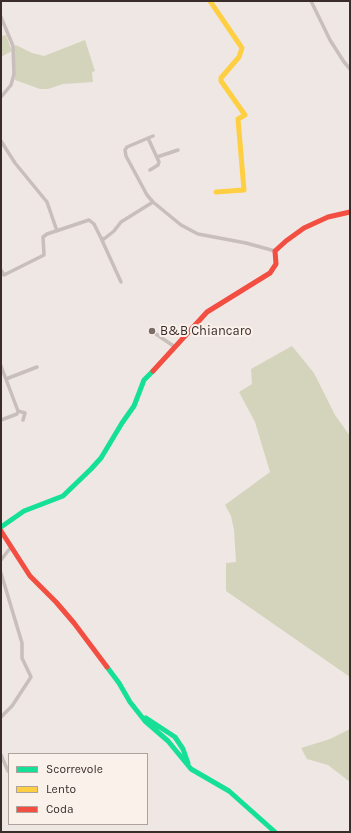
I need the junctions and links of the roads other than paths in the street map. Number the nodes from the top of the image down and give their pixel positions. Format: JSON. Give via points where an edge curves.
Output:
{"nodes":[{"id":1,"x":210,"y":1,"type":"edge"},
{"id":2,"x":311,"y":1,"type":"edge"},
{"id":3,"x":1,"y":17,"type":"edge"},
{"id":4,"x":350,"y":69,"type":"edge"},
{"id":5,"x":1,"y":97,"type":"edge"},
{"id":6,"x":153,"y":136,"type":"dead end"},
{"id":7,"x":148,"y":138,"type":"junction"},
{"id":8,"x":1,"y":141,"type":"edge"},
{"id":9,"x":178,"y":150,"type":"dead end"},
{"id":10,"x":157,"y":157,"type":"junction"},
{"id":11,"x":150,"y":170,"type":"dead end"},
{"id":12,"x":216,"y":192,"type":"dead end"},
{"id":13,"x":153,"y":202,"type":"junction"},
{"id":14,"x":350,"y":212,"type":"edge"},
{"id":15,"x":57,"y":231,"type":"junction"},
{"id":16,"x":101,"y":238,"type":"junction"},
{"id":17,"x":275,"y":251,"type":"junction"},
{"id":18,"x":1,"y":270,"type":"edge"},
{"id":19,"x":121,"y":282,"type":"dead end"},
{"id":20,"x":153,"y":332,"type":"dead end"},
{"id":21,"x":175,"y":347,"type":"junction"},
{"id":22,"x":1,"y":366,"type":"edge"},
{"id":23,"x":37,"y":367,"type":"dead end"},
{"id":24,"x":6,"y":379,"type":"junction"},
{"id":25,"x":18,"y":411,"type":"junction"},
{"id":26,"x":1,"y":420,"type":"edge"},
{"id":27,"x":23,"y":420,"type":"dead end"},
{"id":28,"x":1,"y":531,"type":"edge"},
{"id":29,"x":11,"y":547,"type":"junction"},
{"id":30,"x":1,"y":560,"type":"edge"},
{"id":31,"x":1,"y":573,"type":"edge"},
{"id":32,"x":1,"y":717,"type":"edge"},
{"id":33,"x":1,"y":755,"type":"edge"},
{"id":34,"x":8,"y":771,"type":"dead end"},
{"id":35,"x":275,"y":832,"type":"edge"}],
"edges":[{"from":1,"to":12,"type":"street","via":[[242,48],[240,57],[220,81],[246,115],[238,119],[244,190]]},
{"from":2,"to":4,"type":"street","via":[[330,40]]},
{"from":3,"to":5,"type":"street","via":[[13,46],[14,74],[11,85]]},
{"from":6,"to":7,"type":"street"},
{"from":7,"to":10,"type":"street"},
{"from":7,"to":13,"type":"street","via":[[124,150]]},
{"from":8,"to":15,"type":"street","via":[[14,163],[47,202]]},
{"from":9,"to":10,"type":"street"},
{"from":10,"to":11,"type":"street","via":[[158,165]]},
{"from":13,"to":16,"type":"street","via":[[121,222],[106,238]]},
{"from":13,"to":17,"type":"street","via":[[181,225],[198,234]]},
{"from":14,"to":17,"type":"street","via":[[310,224]]},
{"from":15,"to":16,"type":"street","via":[[89,220]]},
{"from":15,"to":18,"type":"street","via":[[44,236],[42,256],[4,275]]},
{"from":16,"to":19,"type":"street"},
{"from":17,"to":21,"type":"street","via":[[276,264],[270,273],[209,310]]},
{"from":20,"to":21,"type":"street"},
{"from":21,"to":28,"type":"street","via":[[144,380],[134,406],[101,458],[91,469],[63,496],[24,511]]},
{"from":22,"to":24,"type":"street"},
{"from":23,"to":24,"type":"street"},
{"from":24,"to":25,"type":"street"},
{"from":25,"to":26,"type":"street","via":[[17,414]]},
{"from":25,"to":27,"type":"street","via":[[25,412]]},
{"from":28,"to":29,"type":"street"},
{"from":29,"to":30,"type":"street"},
{"from":29,"to":35,"type":"street","via":[[33,581],[74,623],[150,726],[168,741],[193,771],[229,791]]},
{"from":31,"to":32,"type":"street","via":[[22,643],[22,658],[32,677]]},
{"from":33,"to":34,"type":"street"}]}
